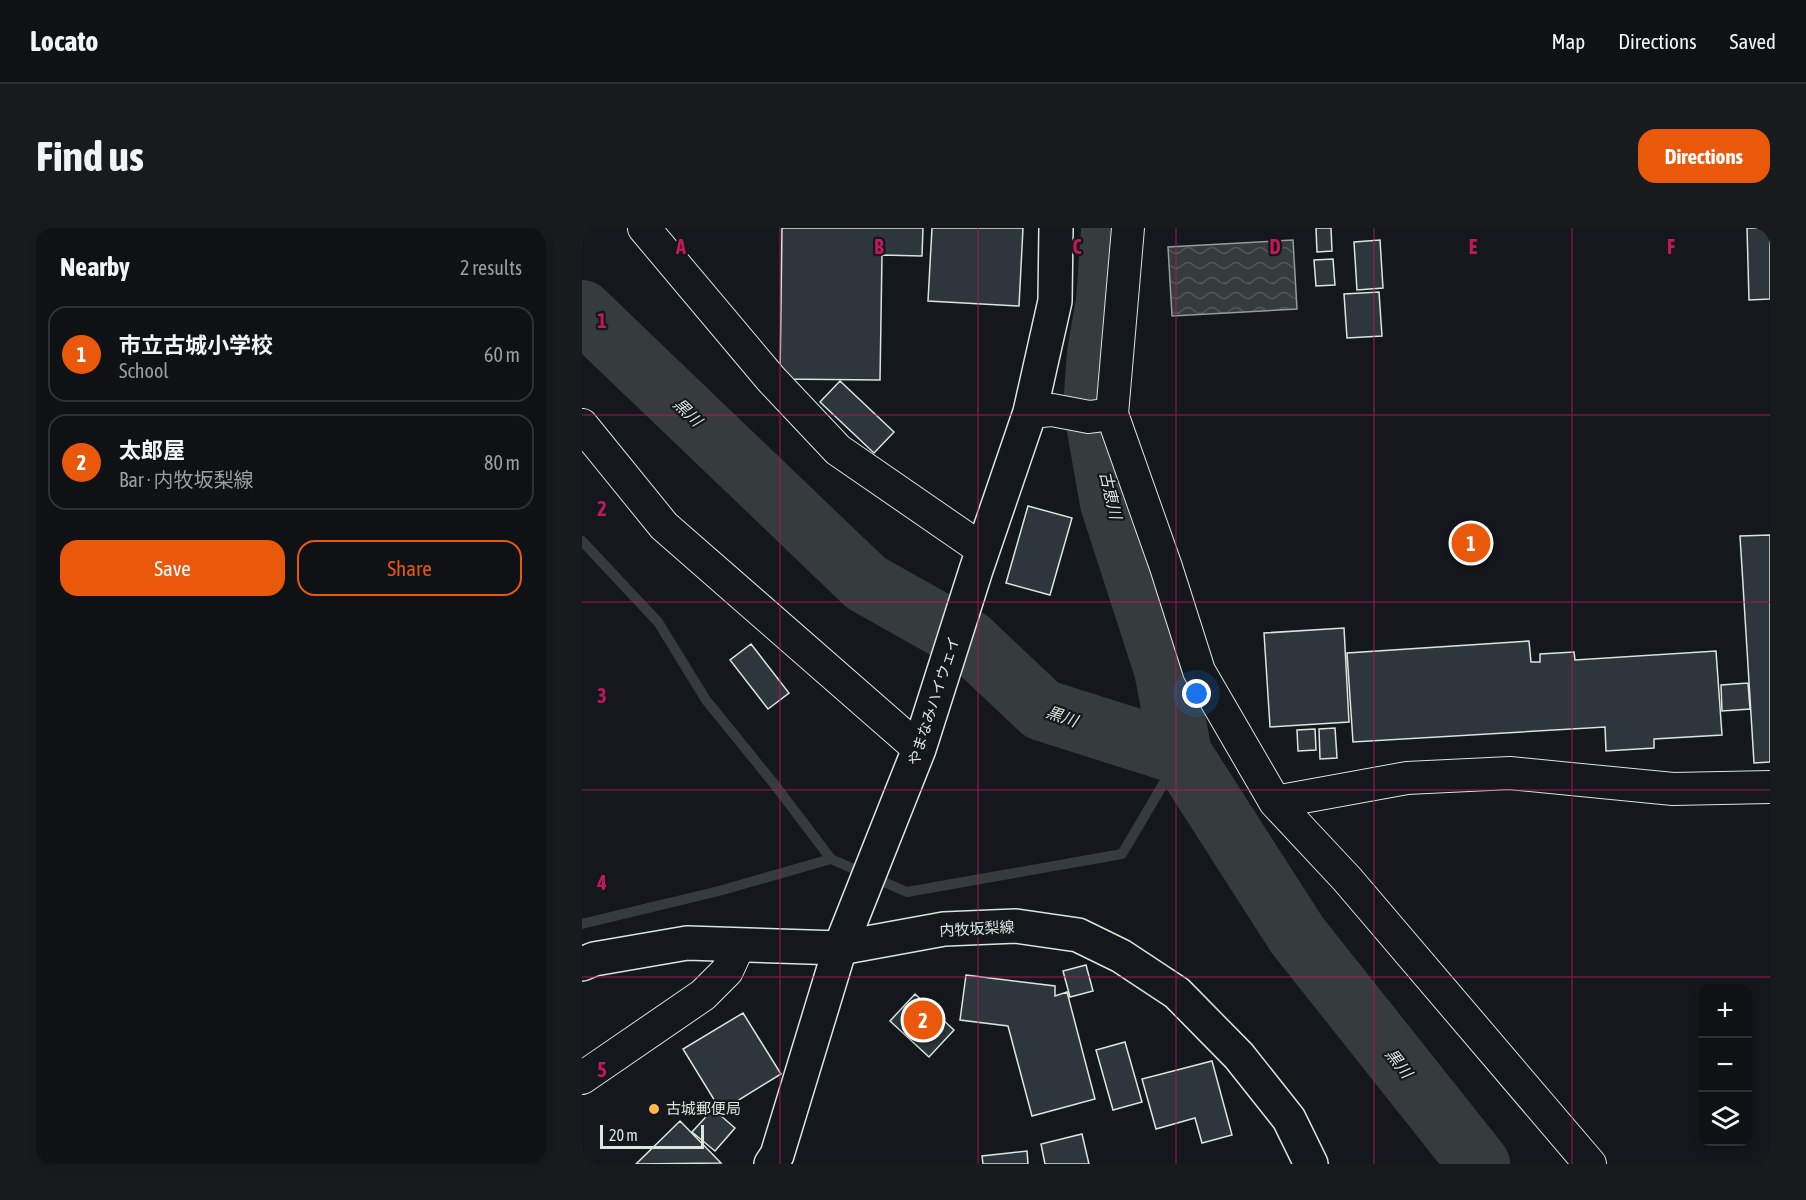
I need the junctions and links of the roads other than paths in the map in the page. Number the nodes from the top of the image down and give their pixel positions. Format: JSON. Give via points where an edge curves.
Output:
{"nodes":[{"id":1,"x":644,"y":228,"type":"edge"},
{"id":2,"x":1056,"y":228,"type":"edge"},
{"id":3,"x":1128,"y":228,"type":"edge"},
{"id":4,"x":1041,"y":411,"type":"junction"},
{"id":5,"x":1100,"y":415,"type":"junction"},
{"id":6,"x":582,"y":425,"type":"edge"},
{"id":7,"x":979,"y":560,"type":"junction"},
{"id":8,"x":923,"y":736,"type":"junction"},
{"id":9,"x":1770,"y":788,"type":"edge"},
{"id":10,"x":1275,"y":802,"type":"junction"},
{"id":11,"x":846,"y":935,"type":"junction"},
{"id":12,"x":739,"y":945,"type":"junction"},
{"id":13,"x":582,"y":964,"type":"edge"},
{"id":14,"x":582,"y":1078,"type":"edge"},
{"id":15,"x":771,"y":1164,"type":"edge"},
{"id":16,"x":1311,"y":1164,"type":"edge"},
{"id":17,"x":1590,"y":1164,"type":"edge"}],
"edges":[{"from":1,"to":7,"type":"street","via":[[771,379],[838,450]]},
{"from":2,"to":4,"type":"main road","name":"やまなみハイウェイ","via":[[1055,301]]},
{"from":3,"to":5,"type":"street"},
{"from":4,"to":5,"type":"street"},
{"from":4,"to":7,"type":"main road","name":"やまなみハイウェイ"},
{"from":5,"to":10,"type":"street","via":[[1166,567],[1199,671]]},
{"from":6,"to":8,"type":"street","via":[[664,526]]},
{"from":7,"to":8,"type":"main road","name":"やまなみハイウェイ"},
{"from":8,"to":11,"type":"main road","name":"やまなみハイウェイ"},
{"from":9,"to":10,"type":"street","via":[[1673,789],[1510,773],[1407,778]]},
{"from":10,"to":17,"type":"street","via":[[1347,879]]},
{"from":11,"to":12,"type":"main road","name":"内牧坂梨線"},
{"from":11,"to":15,"type":"main road","name":"やまなみハイウェイ"},
{"from":11,"to":16,"type":"main road","name":"内牧坂梨線","via":[[1016,926],[1078,935],[1121,956],[1177,993],[1239,1056],[1289,1119]]},
{"from":12,"to":13,"type":"main road","name":"内牧坂梨線","via":[[687,943],[594,958]]},
{"from":12,"to":14,"type":"street","via":[[727,971],[703,995]]}]}
